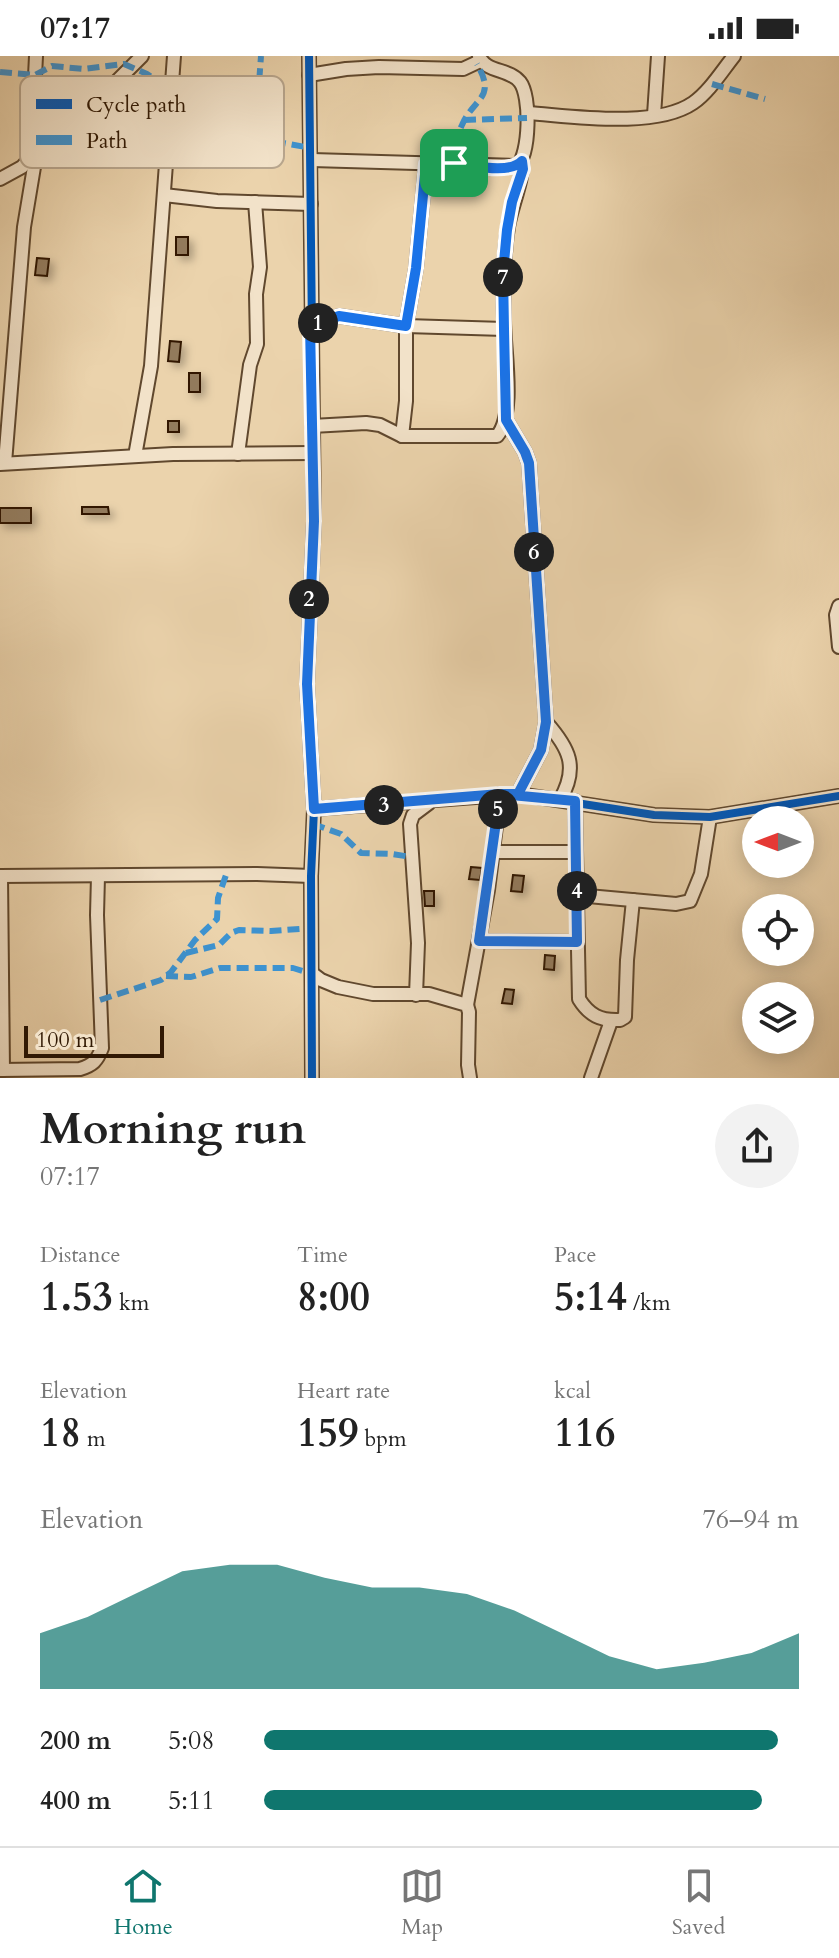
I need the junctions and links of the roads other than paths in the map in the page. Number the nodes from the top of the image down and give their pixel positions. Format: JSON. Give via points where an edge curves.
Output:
{"nodes":[{"id":1,"x":36,"y":56,"type":"edge"},
{"id":2,"x":142,"y":56,"type":"edge"},
{"id":3,"x":174,"y":56,"type":"edge"},
{"id":4,"x":309,"y":56,"type":"edge"},
{"id":5,"x":658,"y":56,"type":"edge"},
{"id":6,"x":480,"y":58,"type":"edge"},
{"id":7,"x":725,"y":59,"type":"edge"},
{"id":8,"x":309,"y":75,"type":"junction"},
{"id":9,"x":35,"y":76,"type":"edge"},
{"id":10,"x":122,"y":76,"type":"edge"},
{"id":11,"x":173,"y":76,"type":"edge"},
{"id":12,"x":528,"y":113,"type":"junction"},
{"id":13,"x":654,"y":115,"type":"junction"},
{"id":14,"x":312,"y":160,"type":"junction"},
{"id":15,"x":522,"y":161,"type":"junction"},
{"id":16,"x":426,"y":164,"type":"junction"},
{"id":17,"x":20,"y":168,"type":"edge"},
{"id":18,"x":34,"y":168,"type":"edge"},
{"id":19,"x":166,"y":168,"type":"edge"},
{"id":20,"x":0,"y":179,"type":"edge"},
{"id":21,"x":164,"y":195,"type":"junction"},
{"id":22,"x":255,"y":202,"type":"junction"},
{"id":23,"x":311,"y":204,"type":"junction"},
{"id":24,"x":310,"y":326,"type":"junction"},
{"id":25,"x":406,"y":326,"type":"junction"},
{"id":26,"x":504,"y":329,"type":"junction"},
{"id":27,"x":506,"y":420,"type":"junction"},
{"id":28,"x":312,"y":426,"type":"junction"},
{"id":29,"x":402,"y":436,"type":"junction"},
{"id":30,"x":497,"y":436,"type":"junction"},
{"id":31,"x":519,"y":442,"type":"junction"},
{"id":32,"x":313,"y":453,"type":"junction"},
{"id":33,"x":238,"y":454,"type":"junction"},
{"id":34,"x":135,"y":456,"type":"junction"},
{"id":35,"x":2,"y":463,"type":"edge"},
{"id":36,"x":839,"y":606,"type":"edge"},
{"id":37,"x":839,"y":647,"type":"edge"},
{"id":38,"x":546,"y":722,"type":"junction"},
{"id":39,"x":500,"y":794,"type":"junction"},
{"id":40,"x":518,"y":794,"type":"junction"},
{"id":41,"x":839,"y":796,"type":"edge"},
{"id":42,"x":560,"y":800,"type":"junction"},
{"id":43,"x":432,"y":801,"type":"junction"},
{"id":44,"x":575,"y":801,"type":"junction"},
{"id":45,"x":314,"y":809,"type":"junction"},
{"id":46,"x":710,"y":817,"type":"junction"},
{"id":47,"x":493,"y":852,"type":"junction"},
{"id":48,"x":576,"y":852,"type":"junction"},
{"id":49,"x":1,"y":876,"type":"edge"},
{"id":50,"x":98,"y":876,"type":"junction"},
{"id":51,"x":311,"y":876,"type":"junction"},
{"id":52,"x":577,"y":895,"type":"junction"},
{"id":53,"x":633,"y":900,"type":"junction"},
{"id":54,"x":479,"y":941,"type":"junction"},
{"id":55,"x":577,"y":942,"type":"junction"},
{"id":56,"x":313,"y":974,"type":"junction"},
{"id":57,"x":416,"y":995,"type":"junction"},
{"id":58,"x":467,"y":1005,"type":"junction"},
{"id":59,"x":611,"y":1021,"type":"junction"},
{"id":60,"x":2,"y":1070,"type":"edge"},
{"id":61,"x":92,"y":1072,"type":"edge"},
{"id":62,"x":312,"y":1078,"type":"edge"},
{"id":63,"x":470,"y":1078,"type":"edge"},
{"id":64,"x":591,"y":1078,"type":"edge"}],
"edges":[{"from":1,"to":9,"type":"street"},
{"from":2,"to":10,"type":"street"},
{"from":3,"to":11,"type":"street"},
{"from":4,"to":8,"type":"street"},
{"from":5,"to":13,"type":"street"},
{"from":6,"to":8,"type":"street","via":[[463,69],[379,67]]},
{"from":6,"to":12,"type":"street","via":[[522,84]]},
{"from":7,"to":13,"type":"street","via":[[695,102],[677,112]]},
{"from":8,"to":14,"type":"street"},
{"from":12,"to":13,"type":"street","via":[[626,119]]},
{"from":12,"to":15,"type":"street"},
{"from":14,"to":16,"type":"street"},
{"from":14,"to":23,"type":"street"},
{"from":15,"to":16,"type":"street","via":[[507,168]]},
{"from":15,"to":26,"type":"street","via":[[507,230]]},
{"from":16,"to":25,"type":"street"},
{"from":17,"to":20,"type":"street"},
{"from":18,"to":35,"type":"street"},
{"from":19,"to":21,"type":"street"},
{"from":21,"to":22,"type":"street"},
{"from":21,"to":34,"type":"street","via":[[151,366]]},
{"from":22,"to":23,"type":"street"},
{"from":22,"to":33,"type":"street","via":[[260,267],[257,344]]},
{"from":23,"to":24,"type":"street"},
{"from":24,"to":25,"type":"street","via":[[339,316]]},
{"from":24,"to":28,"type":"street"},
{"from":25,"to":26,"type":"street"},
{"from":25,"to":29,"type":"street"},
{"from":26,"to":27,"type":"street"},
{"from":27,"to":30,"type":"street"},
{"from":27,"to":31,"type":"street"},
{"from":28,"to":29,"type":"street","via":[[366,423]]},
{"from":28,"to":32,"type":"street"},
{"from":29,"to":30,"type":"street"},
{"from":30,"to":31,"type":"street"},
{"from":31,"to":38,"type":"street","via":[[529,463]]},
{"from":32,"to":33,"type":"street"},
{"from":32,"to":45,"type":"street","via":[[307,684]]},
{"from":33,"to":34,"type":"street"},
{"from":34,"to":35,"type":"street"},
{"from":36,"to":37,"type":"street"},
{"from":38,"to":40,"type":"street","via":[[541,750]]},
{"from":38,"to":42,"type":"street","via":[[570,758]]},
{"from":39,"to":40,"type":"street"},
{"from":39,"to":43,"type":"street"},
{"from":39,"to":47,"type":"street"},
{"from":40,"to":42,"type":"street"},
{"from":41,"to":46,"type":"street"},
{"from":42,"to":44,"type":"street"},
{"from":43,"to":45,"type":"street"},
{"from":43,"to":57,"type":"street","via":[[413,815],[410,824]]},
{"from":44,"to":46,"type":"street","via":[[654,815]]},
{"from":44,"to":48,"type":"street"},
{"from":45,"to":51,"type":"street"},
{"from":46,"to":53,"type":"street","via":[[701,874],[690,901]]},
{"from":47,"to":48,"type":"street"},
{"from":47,"to":54,"type":"street"},
{"from":48,"to":52,"type":"street"},
{"from":49,"to":50,"type":"street"},
{"from":49,"to":60,"type":"street"},
{"from":50,"to":51,"type":"street"},
{"from":50,"to":61,"type":"street","via":[[102,1048]]},
{"from":51,"to":56,"type":"street"},
{"from":52,"to":53,"type":"street"},
{"from":52,"to":55,"type":"street"},
{"from":53,"to":59,"type":"street","via":[[627,1010],[625,1017]]},
{"from":54,"to":55,"type":"street"},
{"from":54,"to":58,"type":"street"},
{"from":55,"to":59,"type":"street","via":[[579,999],[586,1011]]},
{"from":56,"to":57,"type":"street","via":[[338,987]]},
{"from":56,"to":62,"type":"street"},
{"from":57,"to":58,"type":"street"},
{"from":58,"to":63,"type":"street"},
{"from":59,"to":64,"type":"street"},
{"from":60,"to":61,"type":"street"}]}
